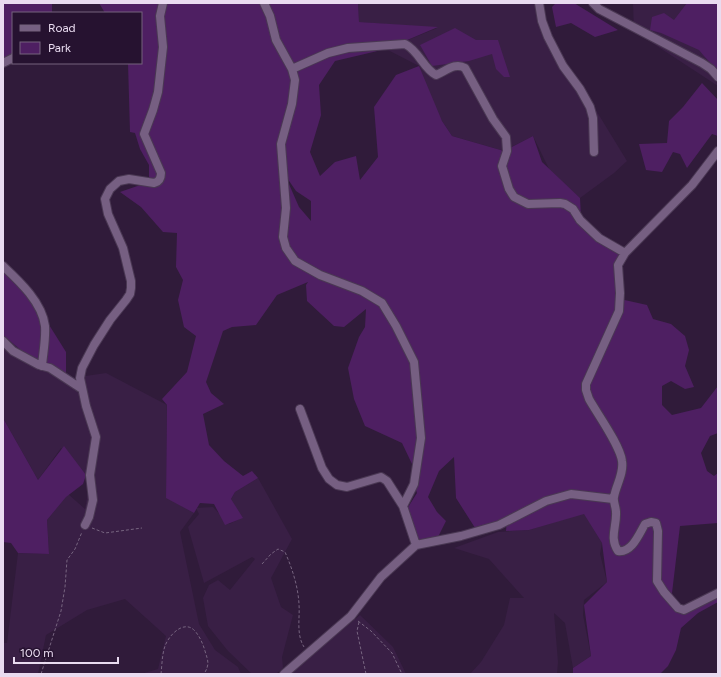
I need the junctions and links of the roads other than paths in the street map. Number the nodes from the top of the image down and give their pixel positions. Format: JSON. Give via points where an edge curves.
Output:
{"nodes":[{"id":1,"x":163,"y":3,"type":"edge"},
{"id":2,"x":264,"y":3,"type":"edge"},
{"id":3,"x":539,"y":3,"type":"edge"},
{"id":4,"x":593,"y":3,"type":"edge"},
{"id":5,"x":12,"y":58,"type":"edge"},
{"id":6,"x":3,"y":63,"type":"edge"},
{"id":7,"x":292,"y":69,"type":"junction"},
{"id":8,"x":718,"y":77,"type":"edge"},
{"id":9,"x":718,"y":151,"type":"edge"},
{"id":10,"x":594,"y":152,"type":"dead end"},
{"id":11,"x":625,"y":253,"type":"junction"},
{"id":12,"x":3,"y":266,"type":"edge"},
{"id":13,"x":3,"y":341,"type":"edge"},
{"id":14,"x":42,"y":366,"type":"junction"},
{"id":15,"x":82,"y":389,"type":"junction"},
{"id":16,"x":300,"y":409,"type":"dead end"},
{"id":17,"x":613,"y":499,"type":"junction"},
{"id":18,"x":404,"y":506,"type":"junction"},
{"id":19,"x":85,"y":525,"type":"road end"},
{"id":20,"x":416,"y":545,"type":"junction"},
{"id":21,"x":718,"y":592,"type":"edge"},
{"id":22,"x":284,"y":674,"type":"edge"}],
"edges":[{"from":1,"to":15,"type":"street","via":[[160,16],[163,47],[159,85],[144,134],[161,176],[158,182],[154,183],[129,179],[119,181],[110,189],[106,199],[108,214],[123,248],[131,288],[130,294],[87,356],[80,378]]},
{"from":2,"to":7,"type":"street","via":[[276,40]]},
{"from":3,"to":10,"type":"street","via":[[548,37],[563,66],[590,107],[593,118]]},
{"from":4,"to":8,"type":"street","via":[[599,9],[702,63]]},
{"from":5,"to":6,"type":"street"},
{"from":7,"to":11,"type":"street","via":[[328,53],[348,48],[405,44],[412,48],[430,72],[436,75],[452,66],[465,68],[506,137],[507,152],[502,166],[514,197],[528,204],[565,204],[573,209],[580,220],[599,238]]},
{"from":7,"to":18,"type":"street","via":[[295,80],[292,104],[281,144],[286,208],[283,238],[295,261],[320,275],[362,290],[382,303],[414,362],[421,438],[414,484]]},
{"from":9,"to":11,"type":"street","via":[[692,185]]},
{"from":11,"to":17,"type":"street","via":[[618,265],[619,311],[586,384],[589,399],[620,453],[623,464]]},
{"from":12,"to":14,"type":"street","via":[[26,288],[41,313],[45,342]]},
{"from":13,"to":14,"type":"street","via":[[13,351]]},
{"from":14,"to":15,"type":"street","via":[[50,368]]},
{"from":15,"to":19,"type":"street","via":[[96,437],[90,475],[93,500]]},
{"from":16,"to":18,"type":"street","via":[[328,479],[347,488],[381,477],[388,481]]},
{"from":17,"to":20,"type":"street","via":[[571,494],[546,501],[499,525]]},
{"from":17,"to":21,"type":"street","via":[[616,512],[613,540],[618,551],[622,552],[631,546],[645,524],[651,522],[658,527],[657,581],[678,608],[684,610]]},
{"from":18,"to":20,"type":"street"},
{"from":20,"to":22,"type":"street","via":[[381,577],[351,616]]}]}
